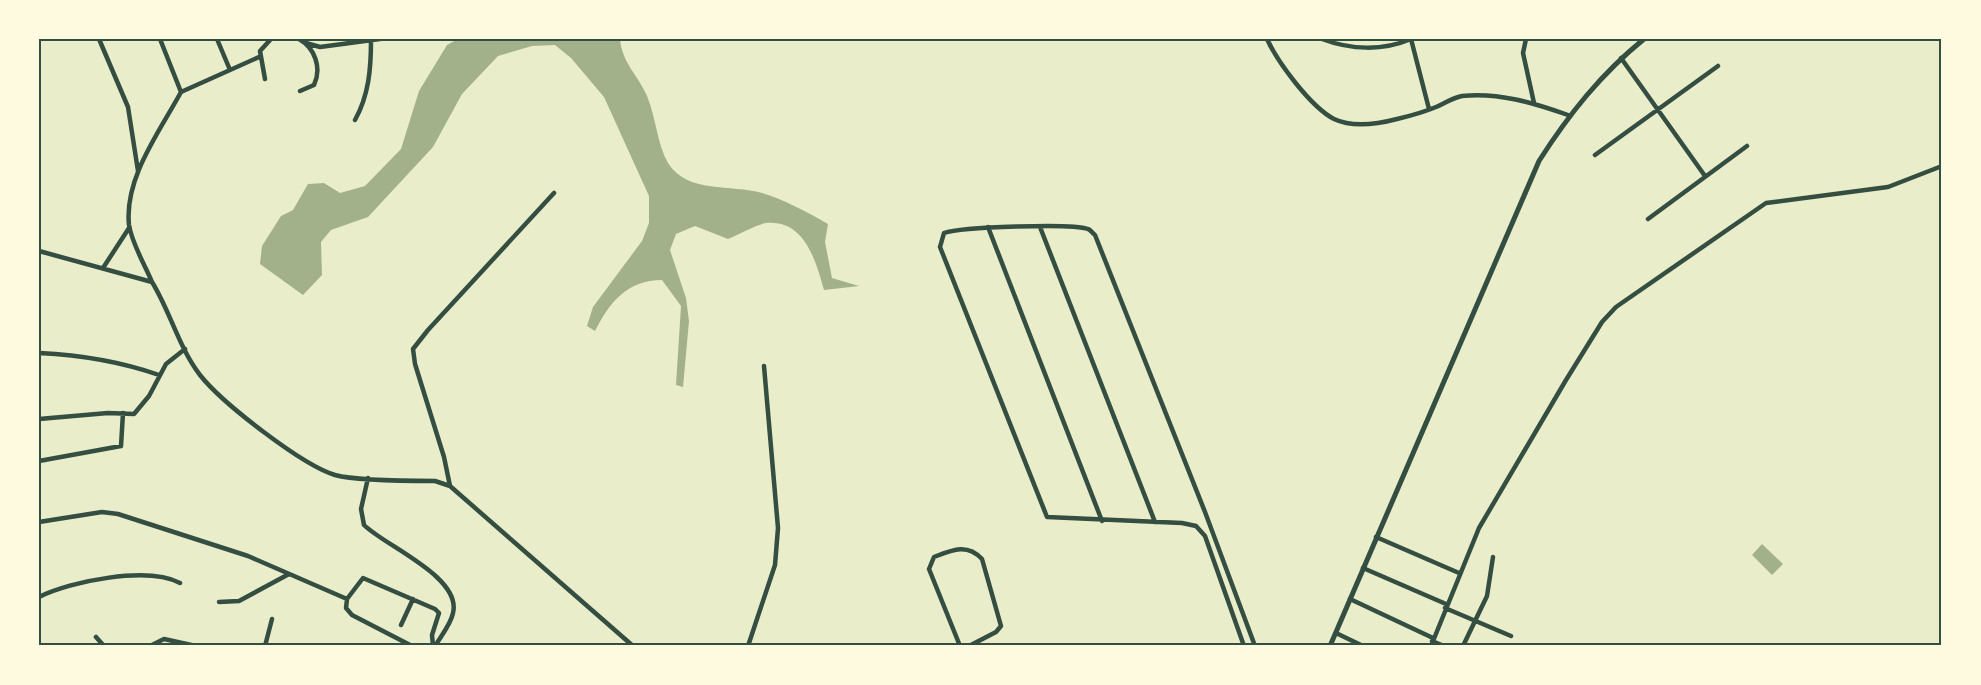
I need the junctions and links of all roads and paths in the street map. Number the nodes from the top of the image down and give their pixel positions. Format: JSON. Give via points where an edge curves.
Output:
{"nodes":[{"id":1,"x":99,"y":39,"type":"edge"},
{"id":2,"x":160,"y":39,"type":"edge"},
{"id":3,"x":218,"y":39,"type":"edge"},
{"id":4,"x":271,"y":39,"type":"edge"},
{"id":5,"x":299,"y":39,"type":"edge"},
{"id":6,"x":380,"y":39,"type":"edge"},
{"id":7,"x":1267,"y":39,"type":"edge"},
{"id":8,"x":1322,"y":39,"type":"edge"},
{"id":9,"x":1526,"y":39,"type":"edge"},
{"id":10,"x":1644,"y":39,"type":"edge"},
{"id":11,"x":371,"y":40,"type":"edge"},
{"id":12,"x":306,"y":43,"type":"junction"},
{"id":13,"x":259,"y":57,"type":"junction"},
{"id":14,"x":1621,"y":58,"type":"junction"},
{"id":15,"x":1718,"y":66,"type":"dead end"},
{"id":16,"x":230,"y":70,"type":"junction"},
{"id":17,"x":265,"y":79,"type":"dead end"},
{"id":18,"x":300,"y":91,"type":"dead end"},
{"id":19,"x":181,"y":92,"type":"junction"},
{"id":20,"x":1534,"y":103,"type":"junction"},
{"id":21,"x":1429,"y":109,"type":"junction"},
{"id":22,"x":1657,"y":109,"type":"junction"},
{"id":23,"x":1568,"y":115,"type":"junction"},
{"id":24,"x":355,"y":120,"type":"dead end"},
{"id":25,"x":1747,"y":146,"type":"dead end"},
{"id":26,"x":1595,"y":155,"type":"dead end"},
{"id":27,"x":1942,"y":166,"type":"edge"},
{"id":28,"x":138,"y":171,"type":"junction"},
{"id":29,"x":1705,"y":176,"type":"junction"},
{"id":30,"x":554,"y":193,"type":"dead end"},
{"id":31,"x":1648,"y":219,"type":"dead end"},
{"id":32,"x":988,"y":227,"type":"junction"},
{"id":33,"x":1040,"y":227,"type":"junction"},
{"id":34,"x":129,"y":228,"type":"junction"},
{"id":35,"x":39,"y":251,"type":"edge"},
{"id":36,"x":103,"y":267,"type":"junction"},
{"id":37,"x":152,"y":282,"type":"junction"},
{"id":38,"x":185,"y":349,"type":"junction"},
{"id":39,"x":39,"y":353,"type":"edge"},
{"id":40,"x":764,"y":366,"type":"dead end"},
{"id":41,"x":159,"y":375,"type":"junction"},
{"id":42,"x":123,"y":413,"type":"junction"},
{"id":43,"x":39,"y":420,"type":"edge"},
{"id":44,"x":39,"y":461,"type":"edge"},
{"id":45,"x":368,"y":478,"type":"junction"},
{"id":46,"x":450,"y":486,"type":"junction"},
{"id":47,"x":1102,"y":521,"type":"junction"},
{"id":48,"x":39,"y":522,"type":"edge"},
{"id":49,"x":1155,"y":522,"type":"junction"},
{"id":50,"x":1209,"y":522,"type":"junction"},
{"id":51,"x":1196,"y":526,"type":"junction"},
{"id":52,"x":1376,"y":537,"type":"junction"},
{"id":53,"x":1493,"y":557,"type":"dead end"},
{"id":54,"x":1363,"y":568,"type":"junction"},
{"id":55,"x":1459,"y":573,"type":"junction"},
{"id":56,"x":289,"y":574,"type":"junction"},
{"id":57,"x":180,"y":583,"type":"dead end"},
{"id":58,"x":39,"y":597,"type":"edge"},
{"id":59,"x":347,"y":599,"type":"junction"},
{"id":60,"x":413,"y":599,"type":"junction"},
{"id":61,"x":1350,"y":599,"type":"junction"},
{"id":62,"x":219,"y":602,"type":"dead end"},
{"id":63,"x":1445,"y":606,"type":"junction"},
{"id":64,"x":272,"y":619,"type":"dead end"},
{"id":65,"x":1474,"y":622,"type":"junction"},
{"id":66,"x":401,"y":625,"type":"dead end"},
{"id":67,"x":1336,"y":633,"type":"junction"},
{"id":68,"x":1511,"y":636,"type":"dead end"},
{"id":69,"x":96,"y":637,"type":"dead end"},
{"id":70,"x":1432,"y":642,"type":"edge"},
{"id":71,"x":1351,"y":644,"type":"edge"},
{"id":72,"x":104,"y":646,"type":"edge"},
{"id":73,"x":150,"y":646,"type":"edge"},
{"id":74,"x":196,"y":646,"type":"edge"},
{"id":75,"x":265,"y":646,"type":"edge"},
{"id":76,"x":412,"y":646,"type":"edge"},
{"id":77,"x":434,"y":646,"type":"edge"},
{"id":78,"x":633,"y":646,"type":"edge"},
{"id":79,"x":748,"y":646,"type":"edge"},
{"id":80,"x":960,"y":646,"type":"edge"},
{"id":81,"x":969,"y":646,"type":"edge"},
{"id":82,"x":1244,"y":646,"type":"edge"},
{"id":83,"x":1255,"y":646,"type":"edge"},
{"id":84,"x":1330,"y":646,"type":"edge"},
{"id":85,"x":1363,"y":646,"type":"edge"},
{"id":86,"x":1444,"y":646,"type":"edge"},
{"id":87,"x":1463,"y":646,"type":"edge"}],
"edges":[{"from":1,"to":28,"type":"street","via":[[128,107]]},
{"from":2,"to":19,"type":"street"},
{"from":3,"to":16,"type":"street"},
{"from":4,"to":13,"type":"street","via":[[263,45]]},
{"from":5,"to":12,"type":"street"},
{"from":6,"to":11,"type":"street"},
{"from":7,"to":21,"type":"street","via":[[1296,82],[1334,118],[1372,124]]},
{"from":8,"to":21,"type":"street","via":[[1364,48],[1401,44],[1411,39]]},
{"from":9,"to":20,"type":"street","via":[[1523,53]]},
{"from":10,"to":14,"type":"street"},
{"from":11,"to":12,"type":"street","via":[[320,46]]},
{"from":11,"to":24,"type":"street","via":[[367,87]]},
{"from":12,"to":18,"type":"street","via":[[316,59],[317,75],[314,85]]},
{"from":13,"to":16,"type":"street"},
{"from":13,"to":17,"type":"street"},
{"from":14,"to":22,"type":"street"},
{"from":14,"to":23,"type":"street"},
{"from":15,"to":22,"type":"street"},
{"from":16,"to":19,"type":"street"},
{"from":19,"to":28,"type":"street"},
{"from":20,"to":21,"type":"street","via":[[1462,96]]},
{"from":20,"to":23,"type":"street"},
{"from":22,"to":26,"type":"street"},
{"from":22,"to":29,"type":"street"},
{"from":23,"to":52,"type":"street","via":[[1530,179]]},
{"from":25,"to":29,"type":"street"},
{"from":27,"to":55,"type":"street","via":[[1888,187],[1766,203],[1624,299],[1602,322],[1556,395],[1479,528]]},
{"from":28,"to":34,"type":"street"},
{"from":29,"to":31,"type":"street"},
{"from":30,"to":46,"type":"street","via":[[413,350]]},
{"from":32,"to":33,"type":"street"},
{"from":32,"to":47,"type":"street"},
{"from":32,"to":47,"type":"street","via":[[944,233],[940,247],[1043,510],[1050,519]]},
{"from":33,"to":49,"type":"street"},
{"from":33,"to":50,"type":"street","via":[[1087,229],[1095,235]]},
{"from":34,"to":36,"type":"street"},
{"from":34,"to":37,"type":"street"},
{"from":35,"to":36,"type":"street"},
{"from":36,"to":37,"type":"street"},
{"from":37,"to":38,"type":"street"},
{"from":38,"to":41,"type":"street"},
{"from":38,"to":45,"type":"street","via":[[207,382],[282,444],[327,472]]},
{"from":39,"to":41,"type":"street","via":[[84,355]]},
{"from":40,"to":79,"type":"street","via":[[777,554]]},
{"from":41,"to":42,"type":"street","via":[[138,412]]},
{"from":42,"to":43,"type":"street"},
{"from":42,"to":44,"type":"street","via":[[121,446]]},
{"from":45,"to":46,"type":"street","via":[[435,481]]},
{"from":45,"to":77,"type":"street","via":[[361,509],[364,525],[442,580],[452,597],[453,614]]},
{"from":46,"to":78,"type":"street"},
{"from":47,"to":49,"type":"street"},
{"from":48,"to":56,"type":"street","via":[[112,513],[249,556]]},
{"from":49,"to":51,"type":"street"},
{"from":50,"to":51,"type":"street"},
{"from":50,"to":83,"type":"street"},
{"from":51,"to":82,"type":"street","via":[[1204,536]]},
{"from":52,"to":54,"type":"street"},
{"from":52,"to":55,"type":"street"},
{"from":53,"to":65,"type":"street","via":[[1487,596]]},
{"from":54,"to":61,"type":"street"},
{"from":54,"to":63,"type":"street"},
{"from":55,"to":63,"type":"street"},
{"from":56,"to":59,"type":"street"},
{"from":56,"to":62,"type":"street","via":[[239,601]]},
{"from":57,"to":58,"type":"street","via":[[153,577],[112,578]]},
{"from":59,"to":60,"type":"street","via":[[363,578]]},
{"from":59,"to":76,"type":"street","via":[[346,608],[352,615]]},
{"from":60,"to":66,"type":"street"},
{"from":60,"to":77,"type":"street","via":[[438,610],[432,635]]},
{"from":61,"to":67,"type":"street"},
{"from":61,"to":70,"type":"street"},
{"from":63,"to":65,"type":"street"},
{"from":63,"to":70,"type":"street"},
{"from":64,"to":75,"type":"street"},
{"from":65,"to":68,"type":"street"},
{"from":65,"to":87,"type":"street"},
{"from":67,"to":71,"type":"street"},
{"from":67,"to":84,"type":"street"},
{"from":69,"to":72,"type":"street"},
{"from":70,"to":86,"type":"street"},
{"from":71,"to":85,"type":"street"},
{"from":73,"to":74,"type":"street","via":[[164,639]]},
{"from":80,"to":81,"type":"street","via":[[929,574],[934,557],[954,549],[969,549],[979,555],[1001,626]]}]}
